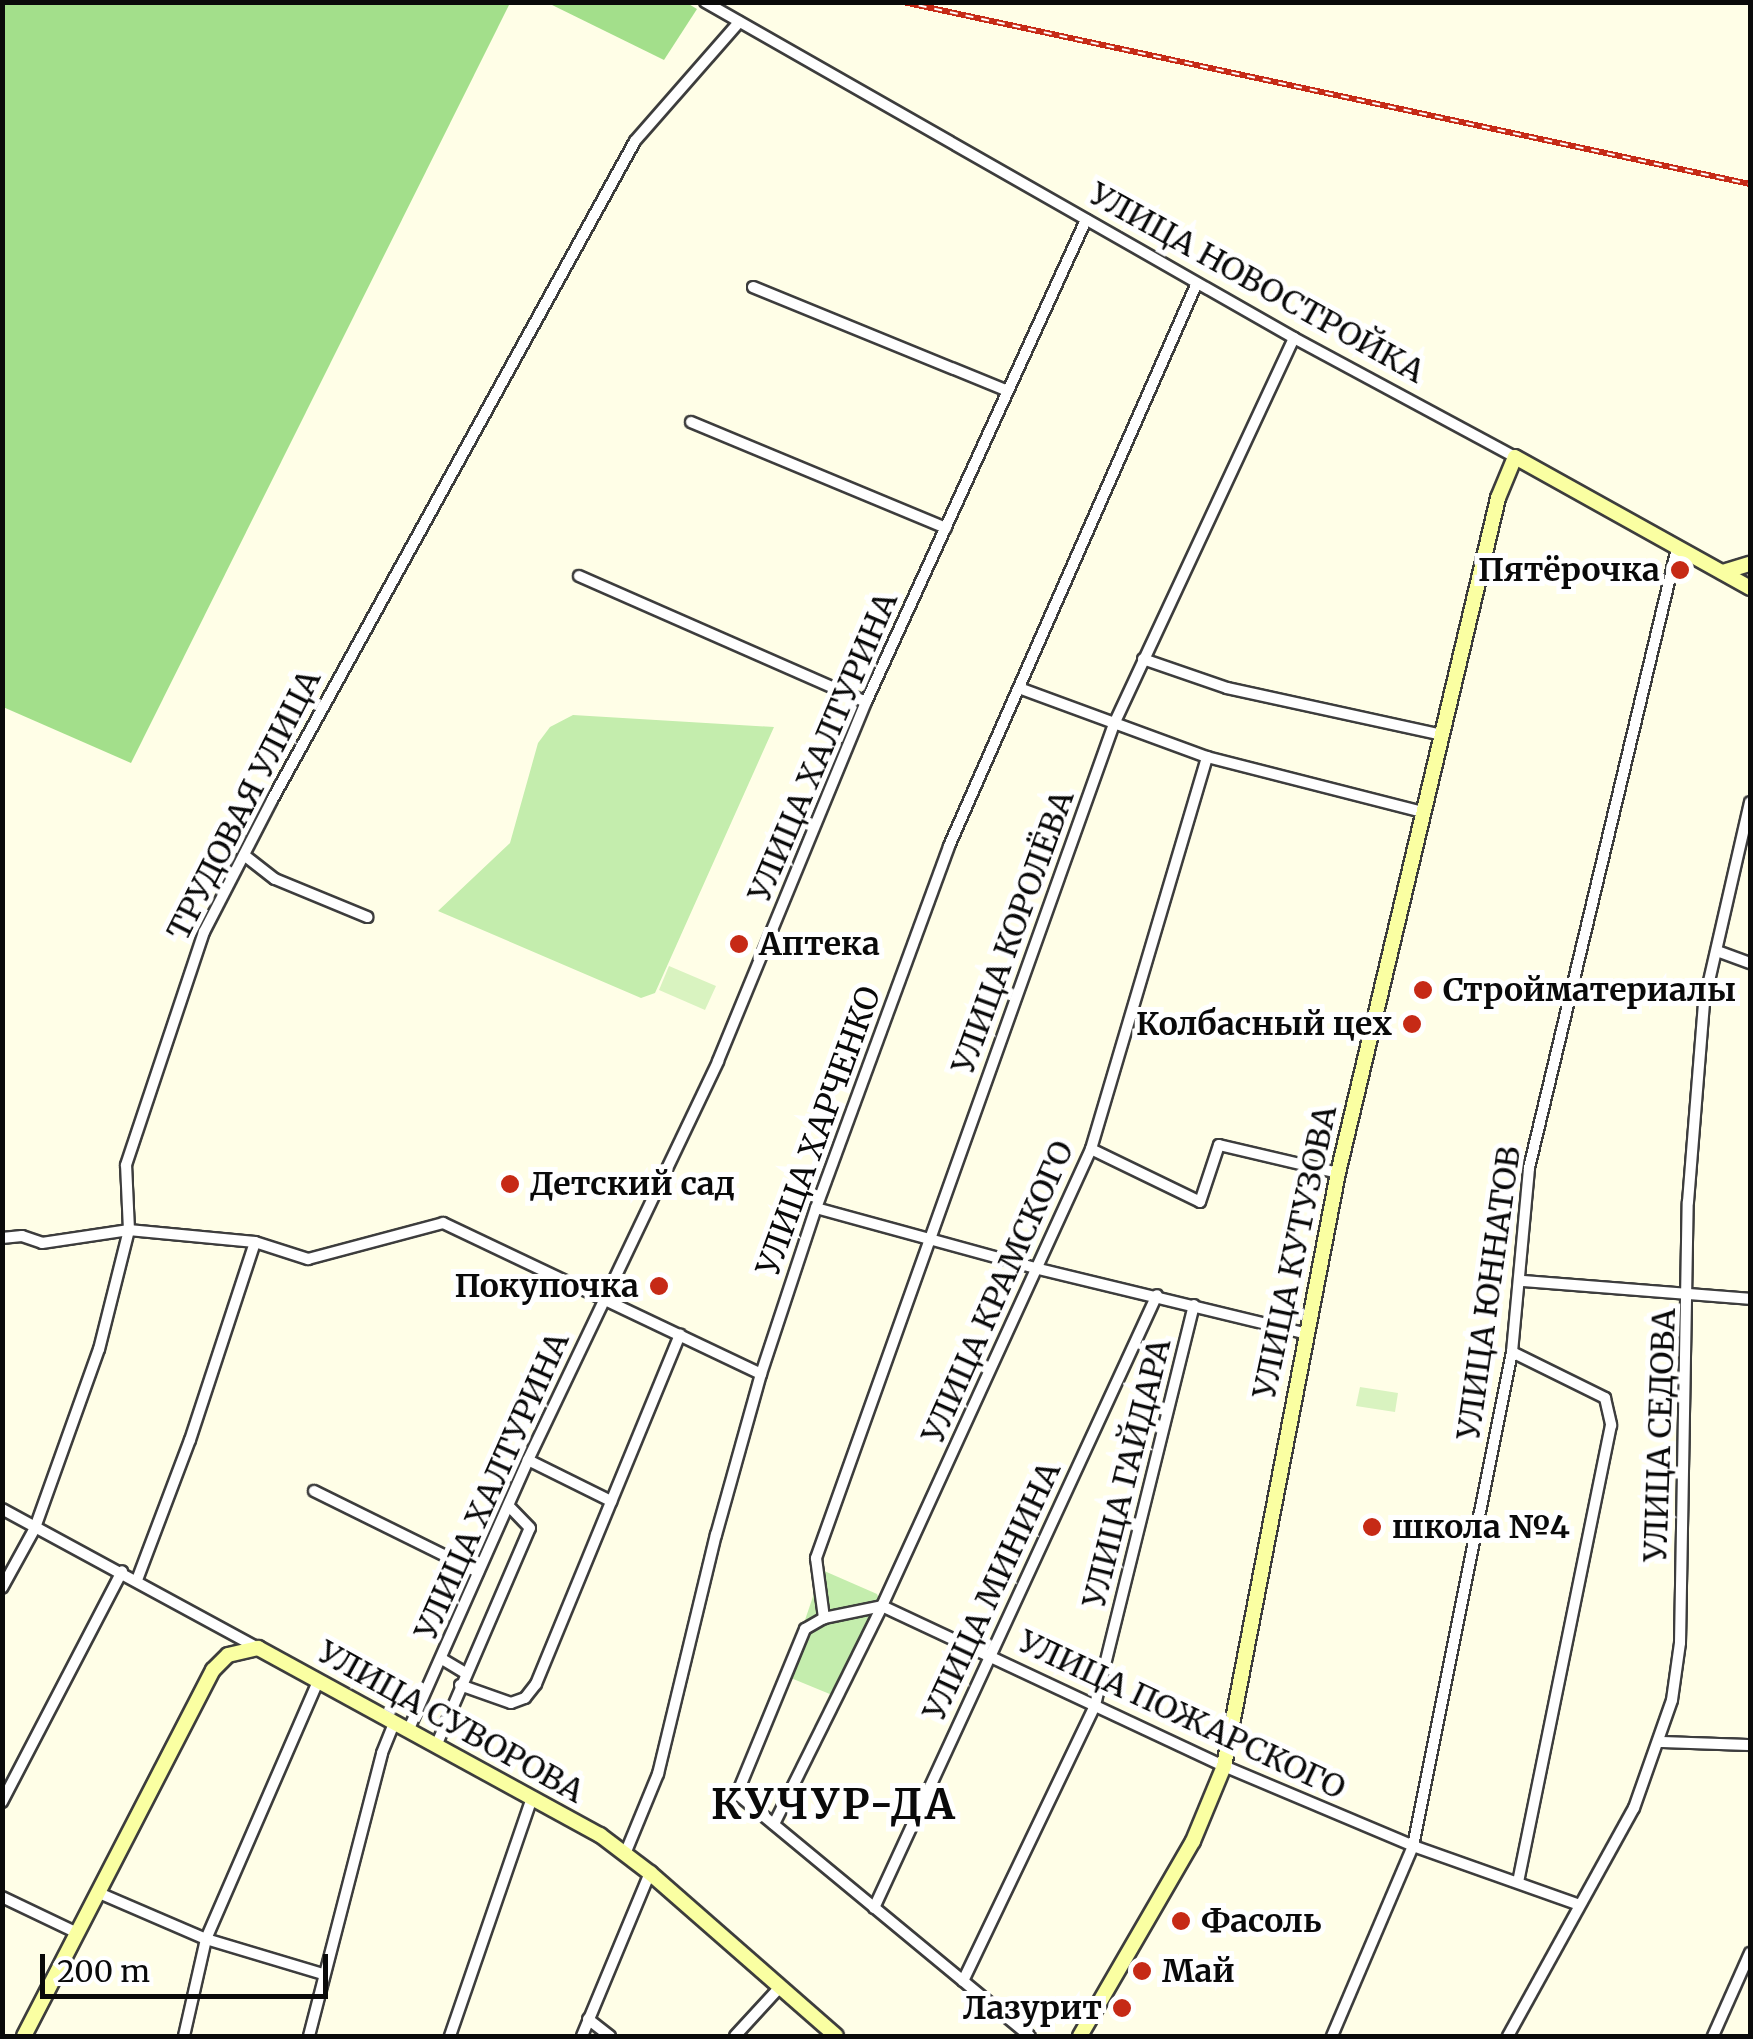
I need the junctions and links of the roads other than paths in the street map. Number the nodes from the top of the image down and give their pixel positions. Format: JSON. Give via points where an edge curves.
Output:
{"nodes":[{"id":1,"x":705,"y":2,"type":"edge"},
{"id":2,"x":739,"y":22,"type":"junction"},
{"id":3,"x":1086,"y":220,"type":"junction"},
{"id":4,"x":1197,"y":283,"type":"junction"},
{"id":5,"x":753,"y":287,"type":"dead end"},
{"id":6,"x":1294,"y":338,"type":"junction"},
{"id":7,"x":1008,"y":391,"type":"junction"},
{"id":8,"x":692,"y":422,"type":"dead end"},
{"id":9,"x":1515,"y":457,"type":"junction"},
{"id":10,"x":946,"y":528,"type":"junction"},
{"id":11,"x":1677,"y":548,"type":"junction"},
{"id":12,"x":1750,"y":564,"type":"edge"},
{"id":13,"x":1722,"y":572,"type":"junction"},
{"id":14,"x":580,"y":576,"type":"dead end"},
{"id":15,"x":1750,"y":588,"type":"edge"},
{"id":16,"x":1143,"y":659,"type":"junction"},
{"id":17,"x":1019,"y":688,"type":"junction"},
{"id":18,"x":866,"y":702,"type":"junction"},
{"id":19,"x":1114,"y":724,"type":"junction"},
{"id":20,"x":1442,"y":735,"type":"junction"},
{"id":21,"x":1207,"y":758,"type":"junction"},
{"id":22,"x":1750,"y":802,"type":"edge"},
{"id":23,"x":1423,"y":812,"type":"junction"},
{"id":24,"x":244,"y":855,"type":"junction"},
{"id":25,"x":367,"y":917,"type":"dead end"},
{"id":26,"x":1717,"y":952,"type":"junction"},
{"id":27,"x":1750,"y":962,"type":"edge"},
{"id":28,"x":1091,"y":1149,"type":"junction"},
{"id":29,"x":1338,"y":1173,"type":"junction"},
{"id":30,"x":816,"y":1208,"type":"junction"},
{"id":31,"x":129,"y":1230,"type":"junction"},
{"id":32,"x":2,"y":1238,"type":"edge"},
{"id":33,"x":930,"y":1238,"type":"junction"},
{"id":34,"x":256,"y":1242,"type":"junction"},
{"id":35,"x":1039,"y":1269,"type":"junction"},
{"id":36,"x":1522,"y":1280,"type":"junction"},
{"id":37,"x":1156,"y":1295,"type":"junction"},
{"id":38,"x":1689,"y":1295,"type":"junction"},
{"id":39,"x":605,"y":1297,"type":"junction"},
{"id":40,"x":1750,"y":1299,"type":"edge"},
{"id":41,"x":1194,"y":1305,"type":"junction"},
{"id":42,"x":680,"y":1334,"type":"junction"},
{"id":43,"x":1304,"y":1334,"type":"junction"},
{"id":44,"x":1512,"y":1352,"type":"junction"},
{"id":45,"x":761,"y":1374,"type":"junction"},
{"id":46,"x":528,"y":1460,"type":"junction"},
{"id":47,"x":314,"y":1490,"type":"dead end"},
{"id":48,"x":612,"y":1501,"type":"junction"},
{"id":49,"x":510,"y":1507,"type":"junction"},
{"id":50,"x":2,"y":1509,"type":"edge"},
{"id":51,"x":35,"y":1528,"type":"junction"},
{"id":52,"x":122,"y":1572,"type":"junction"},
{"id":53,"x":478,"y":1572,"type":"junction"},
{"id":54,"x":136,"y":1580,"type":"junction"},
{"id":55,"x":2,"y":1588,"type":"edge"},
{"id":56,"x":882,"y":1606,"type":"junction"},
{"id":57,"x":824,"y":1618,"type":"junction"},
{"id":58,"x":258,"y":1648,"type":"junction"},
{"id":59,"x":990,"y":1655,"type":"junction"},
{"id":60,"x":442,"y":1660,"type":"junction"},
{"id":61,"x":466,"y":1672,"type":"junction"},
{"id":62,"x":318,"y":1682,"type":"junction"},
{"id":63,"x":460,"y":1685,"type":"junction"},
{"id":64,"x":1095,"y":1705,"type":"junction"},
{"id":65,"x":401,"y":1727,"type":"junction"},
{"id":66,"x":1660,"y":1742,"type":"junction"},
{"id":67,"x":1750,"y":1745,"type":"edge"},
{"id":68,"x":436,"y":1746,"type":"junction"},
{"id":69,"x":1224,"y":1766,"type":"junction"},
{"id":70,"x":532,"y":1798,"type":"junction"},
{"id":71,"x":2,"y":1802,"type":"edge"},
{"id":72,"x":774,"y":1824,"type":"junction"},
{"id":73,"x":1413,"y":1846,"type":"junction"},
{"id":74,"x":625,"y":1854,"type":"junction"},
{"id":75,"x":650,"y":1872,"type":"junction"},
{"id":76,"x":1518,"y":1881,"type":"junction"},
{"id":77,"x":99,"y":1893,"type":"junction"},
{"id":78,"x":2,"y":1897,"type":"edge"},
{"id":79,"x":1577,"y":1904,"type":"junction"},
{"id":80,"x":874,"y":1908,"type":"junction"},
{"id":81,"x":77,"y":1933,"type":"junction"},
{"id":82,"x":206,"y":1939,"type":"junction"},
{"id":83,"x":1750,"y":1953,"type":"edge"},
{"id":84,"x":323,"y":1974,"type":"junction"},
{"id":85,"x":964,"y":1981,"type":"junction"},
{"id":86,"x":780,"y":1987,"type":"junction"},
{"id":87,"x":588,"y":2019,"type":"junction"},
{"id":88,"x":24,"y":2036,"type":"edge"},
{"id":89,"x":184,"y":2036,"type":"edge"},
{"id":90,"x":309,"y":2036,"type":"edge"},
{"id":91,"x":450,"y":2036,"type":"edge"},
{"id":92,"x":582,"y":2036,"type":"edge"},
{"id":93,"x":610,"y":2036,"type":"edge"},
{"id":94,"x":735,"y":2036,"type":"edge"},
{"id":95,"x":836,"y":2036,"type":"edge"},
{"id":96,"x":1030,"y":2036,"type":"edge"},
{"id":97,"x":1080,"y":2036,"type":"edge"},
{"id":98,"x":1332,"y":2036,"type":"edge"},
{"id":99,"x":1508,"y":2036,"type":"edge"},
{"id":100,"x":1713,"y":2036,"type":"edge"}],
"edges":[{"from":1,"to":2,"type":"street","name":"УЛИЦА НОВОСТРОЙКА"},
{"from":2,"to":3,"type":"street","name":"УЛИЦА НОВОСТРОЙКА"},
{"from":2,"to":24,"type":"street","name":"ТРУДОВАЯ УЛИЦА","via":[[635,141]]},
{"from":3,"to":4,"type":"street","name":"УЛИЦА НОВОСТРОЙКА"},
{"from":3,"to":7,"type":"street","name":"УЛИЦА ХАЛТУРИНА"},
{"from":4,"to":6,"type":"street","name":"УЛИЦА НОВОСТРОЙКА"},
{"from":4,"to":17,"type":"street","name":"УЛИЦА ХАРЧЕНКО"},
{"from":5,"to":7,"type":"street"},
{"from":6,"to":9,"type":"street","name":"УЛИЦА НОВОСТРОЙКА"},
{"from":6,"to":16,"type":"street","name":"УЛИЦА КОРОЛЁВА"},
{"from":7,"to":10,"type":"street","name":"УЛИЦА ХАЛТУРИНА"},
{"from":8,"to":10,"type":"street"},
{"from":9,"to":11,"type":"main road","name":"УЛИЦА НОВОСТРОЙКА"},
{"from":9,"to":20,"type":"main road","name":"УЛИЦА КУТУЗОВА","via":[[1498,498]]},
{"from":10,"to":18,"type":"street","name":"УЛИЦА ХАЛТУРИНА"},
{"from":11,"to":13,"type":"main road","name":"УЛИЦА НОВОСТРОЙКА"},
{"from":11,"to":36,"type":"street","name":"УЛИЦА ЮННАТОВ","via":[[1529,1168]]},
{"from":12,"to":13,"type":"main road"},
{"from":13,"to":15,"type":"main road","name":"УЛИЦА НОВОСТРОЙКА"},
{"from":14,"to":18,"type":"street"},
{"from":16,"to":19,"type":"street","name":"УЛИЦА КОРОЛЁВА"},
{"from":16,"to":20,"type":"street","via":[[1227,688]]},
{"from":17,"to":19,"type":"street"},
{"from":17,"to":30,"type":"street","name":"УЛИЦА ХАРЧЕНКО","via":[[949,846]]},
{"from":18,"to":39,"type":"street","name":"УЛИЦА ХАЛТУРИНА","via":[[718,1061]]},
{"from":19,"to":21,"type":"street"},
{"from":19,"to":33,"type":"street","name":"УЛИЦА КОРОЛЁВА"},
{"from":20,"to":23,"type":"main road","name":"УЛИЦА КУТУЗОВА"},
{"from":21,"to":23,"type":"street"},
{"from":21,"to":28,"type":"street","name":"УЛИЦА КРАМСКОГО"},
{"from":22,"to":26,"type":"street","name":"УЛИЦА СЕДОВА"},
{"from":23,"to":29,"type":"main road","name":"УЛИЦА КУТУЗОВА"},
{"from":24,"to":25,"type":"street","via":[[275,880]]},
{"from":24,"to":31,"type":"street","name":"ТРУДОВАЯ УЛИЦА","via":[[204,932],[126,1166]]},
{"from":26,"to":27,"type":"street"},
{"from":26,"to":38,"type":"street","name":"УЛИЦА СЕДОВА","via":[[1702,1023],[1688,1202]]},
{"from":28,"to":29,"type":"street","via":[[1200,1202],[1219,1145]]},
{"from":28,"to":35,"type":"street","name":"УЛИЦА КРАМСКОГО"},
{"from":29,"to":43,"type":"main road","name":"УЛИЦА КУТУЗОВА"},
{"from":30,"to":33,"type":"street"},
{"from":30,"to":45,"type":"street","name":"УЛИЦА ХАРЧЕНКО"},
{"from":31,"to":32,"type":"street","via":[[42,1242]]},
{"from":31,"to":34,"type":"street"},
{"from":31,"to":51,"type":"street","name":"ТРУДОВАЯ УЛИЦА","via":[[99,1348]]},
{"from":33,"to":35,"type":"street"},
{"from":33,"to":57,"type":"street","name":"УЛИЦА КОРОЛЁВА","via":[[816,1558]]},
{"from":34,"to":39,"type":"street","via":[[308,1259],[442,1223]]},
{"from":34,"to":54,"type":"street"},
{"from":35,"to":37,"type":"street"},
{"from":35,"to":56,"type":"street","name":"УЛИЦА КРАМСКОГО"},
{"from":36,"to":38,"type":"street"},
{"from":36,"to":44,"type":"street","name":"УЛИЦА ЮННАТОВ"},
{"from":37,"to":41,"type":"street"},
{"from":37,"to":59,"type":"street","name":"УЛИЦА МИНИНА"},
{"from":38,"to":40,"type":"street"},
{"from":38,"to":66,"type":"street","name":"УЛИЦА СЕДОВА","via":[[1680,1644]]},
{"from":39,"to":42,"type":"street"},
{"from":39,"to":46,"type":"street","name":"УЛИЦА ХАЛТУРИНА"},
{"from":41,"to":43,"type":"street"},
{"from":41,"to":64,"type":"street","name":"УЛИЦА ГАЙДАРА"},
{"from":42,"to":45,"type":"street"},
{"from":42,"to":48,"type":"street"},
{"from":43,"to":69,"type":"main road","name":"УЛИЦА КУТУЗОВА"},
{"from":44,"to":73,"type":"street","name":"УЛИЦА ЮННАТОВ"},
{"from":44,"to":76,"type":"street","via":[[1605,1398],[1611,1425]]},
{"from":45,"to":74,"type":"street","name":"УЛИЦА ХАРЧЕНКО","via":[[679,1702]]},
{"from":46,"to":48,"type":"street"},
{"from":46,"to":49,"type":"street","name":"УЛИЦА ХАЛТУРИНА"},
{"from":47,"to":53,"type":"street"},
{"from":48,"to":63,"type":"street","via":[[525,1698],[512,1703]]},
{"from":49,"to":53,"type":"street","name":"УЛИЦА ХАЛТУРИНА"},
{"from":49,"to":61,"type":"street","via":[[530,1528]]},
{"from":50,"to":51,"type":"street","name":"УЛИЦА СУВОРОВА"},
{"from":51,"to":52,"type":"street","name":"УЛИЦА СУВОРОВА"},
{"from":51,"to":55,"type":"street","name":"ТРУДОВАЯ УЛИЦА"},
{"from":52,"to":54,"type":"street","name":"УЛИЦА СУВОРОВА"},
{"from":52,"to":71,"type":"street"},
{"from":53,"to":60,"type":"street","name":"УЛИЦА ХАЛТУРИНА"},
{"from":54,"to":58,"type":"street","name":"УЛИЦА СУВОРОВА"},
{"from":56,"to":57,"type":"street"},
{"from":56,"to":59,"type":"street","name":"УЛИЦА ПОЖАРСКОГО"},
{"from":56,"to":72,"type":"street","name":"УЛИЦА КРАМСКОГО"},
{"from":57,"to":72,"type":"street","via":[[805,1629],[737,1794]]},
{"from":58,"to":62,"type":"main road","name":"УЛИЦА СУВОРОВА"},
{"from":58,"to":77,"type":"main road","via":[[228,1655],[213,1670]]},
{"from":59,"to":64,"type":"street","name":"УЛИЦА ПОЖАРСКОГО"},
{"from":59,"to":80,"type":"street","name":"УЛИЦА МИНИНА"},
{"from":60,"to":61,"type":"street"},
{"from":60,"to":65,"type":"street","name":"УЛИЦА ХАЛТУРИНА"},
{"from":61,"to":63,"type":"street"},
{"from":62,"to":65,"type":"main road","name":"УЛИЦА СУВОРОВА"},
{"from":62,"to":82,"type":"street"},
{"from":63,"to":68,"type":"street"},
{"from":64,"to":69,"type":"street","name":"УЛИЦА ПОЖАРСКОГО"},
{"from":64,"to":85,"type":"street","name":"УЛИЦА ГАЙДАРА"},
{"from":65,"to":68,"type":"main road","name":"УЛИЦА СУВОРОВА"},
{"from":65,"to":84,"type":"street","name":"УЛИЦА ХАЛТУРИНА","via":[[382,1753]]},
{"from":66,"to":67,"type":"street"},
{"from":66,"to":79,"type":"street","name":"УЛИЦА СЕДОВА","via":[[1634,1808]]},
{"from":68,"to":70,"type":"main road","name":"УЛИЦА СУВОРОВА"},
{"from":69,"to":73,"type":"street","name":"УЛИЦА ПОЖАРСКОГО"},
{"from":69,"to":97,"type":"main road","name":"УЛИЦА КУТУЗОВА","via":[[1193,1840]]},
{"from":70,"to":74,"type":"main road","name":"УЛИЦА СУВОРОВА"},
{"from":70,"to":91,"type":"street"},
{"from":72,"to":80,"type":"street"},
{"from":73,"to":76,"type":"street","name":"УЛИЦА ПОЖАРСКОГО"},
{"from":73,"to":98,"type":"street","name":"УЛИЦА ЮННАТОВ"},
{"from":74,"to":75,"type":"main road","name":"УЛИЦА СУВОРОВА"},
{"from":75,"to":86,"type":"main road","name":"УЛИЦА СУВОРОВА"},
{"from":75,"to":87,"type":"street"},
{"from":76,"to":79,"type":"street","name":"УЛИЦА ПОЖАРСКОГО"},
{"from":77,"to":81,"type":"main road"},
{"from":77,"to":82,"type":"street"},
{"from":78,"to":81,"type":"street"},
{"from":79,"to":99,"type":"street","name":"УЛИЦА СЕДОВА"},
{"from":80,"to":85,"type":"street"},
{"from":81,"to":88,"type":"main road"},
{"from":82,"to":84,"type":"street"},
{"from":82,"to":89,"type":"street"},
{"from":83,"to":100,"type":"street"},
{"from":84,"to":90,"type":"street","name":"УЛИЦА ХАЛТУРИНА"},
{"from":85,"to":96,"type":"street"},
{"from":86,"to":94,"type":"street"},
{"from":86,"to":95,"type":"main road","name":"УЛИЦА СУВОРОВА"},
{"from":87,"to":92,"type":"street"},
{"from":87,"to":93,"type":"street"}]}
